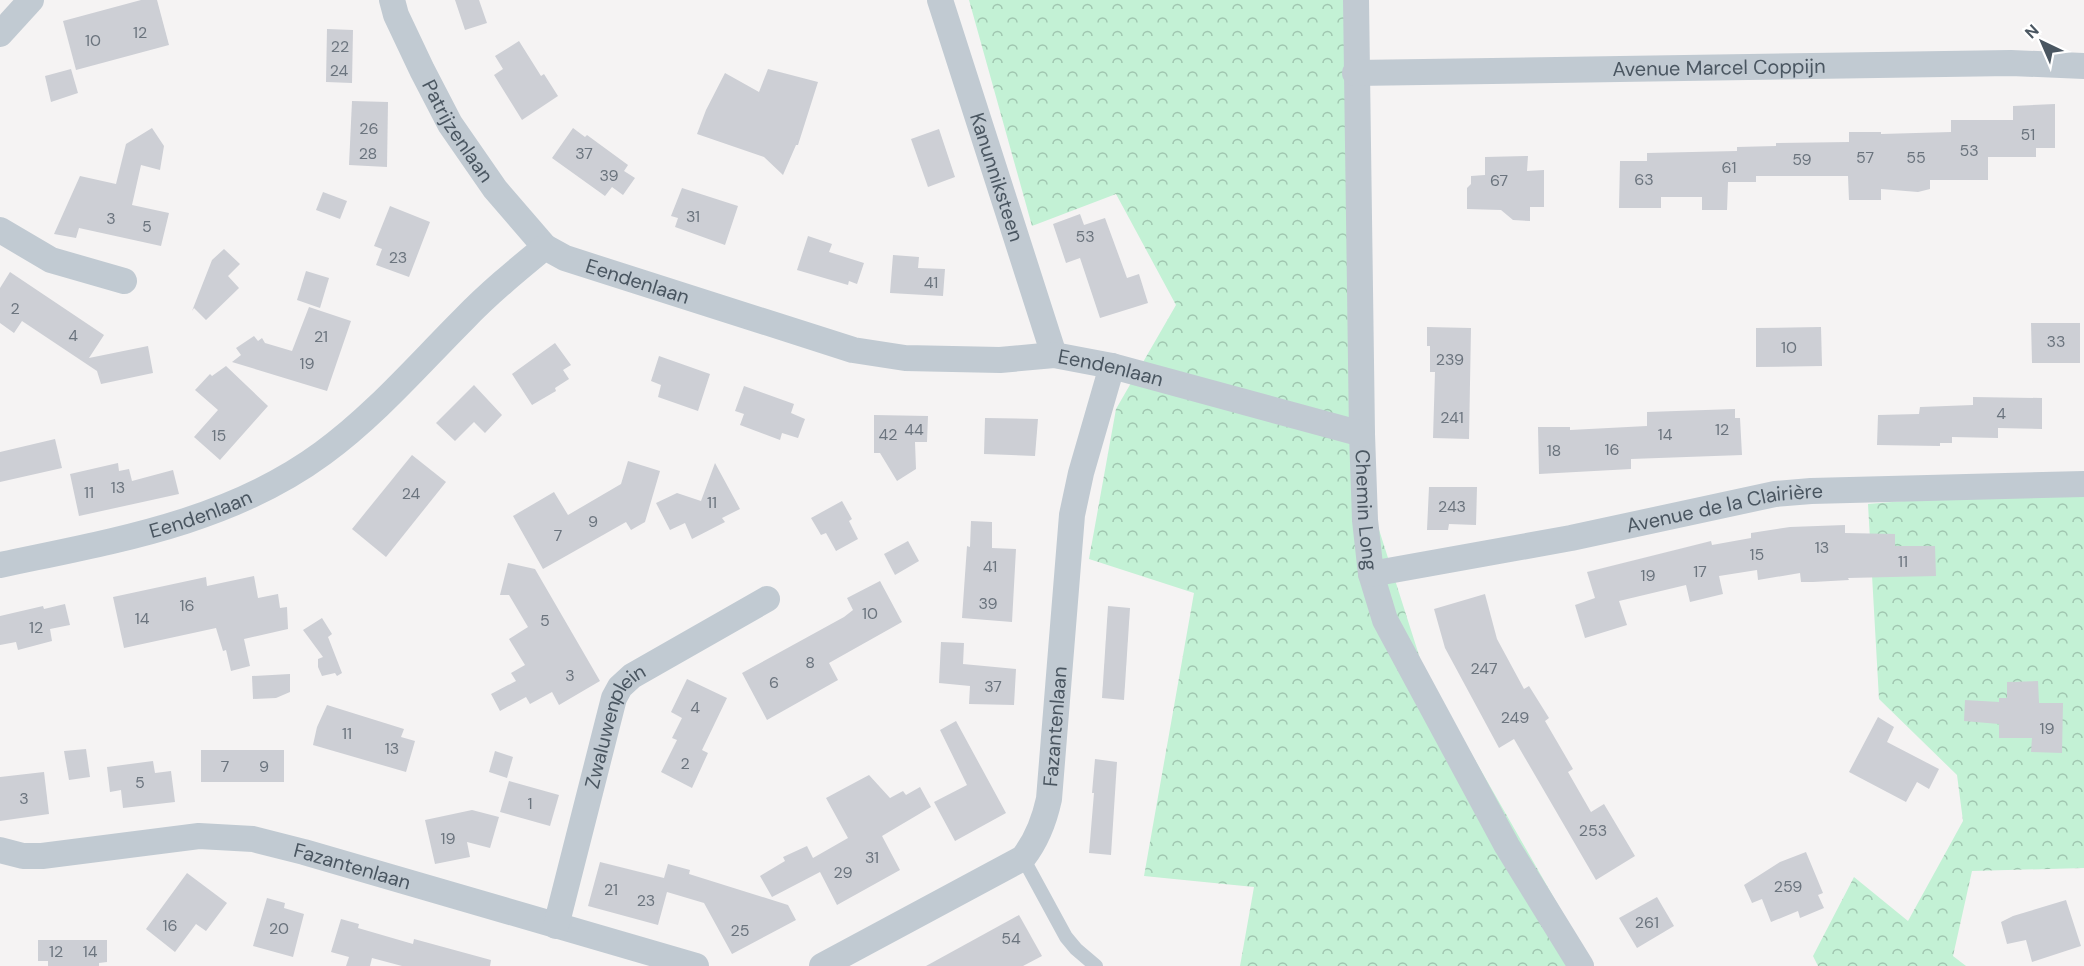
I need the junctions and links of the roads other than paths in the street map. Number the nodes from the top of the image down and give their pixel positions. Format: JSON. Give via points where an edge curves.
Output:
{"nodes":[{"id":1,"x":31,"y":0,"type":"edge"},
{"id":2,"x":392,"y":0,"type":"edge"},
{"id":3,"x":940,"y":0,"type":"edge"},
{"id":4,"x":1356,"y":0,"type":"edge"},
{"id":5,"x":0,"y":34,"type":"edge"},
{"id":6,"x":2084,"y":66,"type":"edge"},
{"id":7,"x":1355,"y":73,"type":"junction"},
{"id":8,"x":0,"y":230,"type":"edge"},
{"id":9,"x":545,"y":247,"type":"junction"},
{"id":10,"x":124,"y":281,"type":"dead end"},
{"id":11,"x":1054,"y":355,"type":"junction"},
{"id":12,"x":1112,"y":366,"type":"junction"},
{"id":13,"x":1362,"y":434,"type":"junction"},
{"id":14,"x":2084,"y":484,"type":"edge"},
{"id":15,"x":0,"y":565,"type":"edge"},
{"id":16,"x":1371,"y":574,"type":"junction"},
{"id":17,"x":767,"y":599,"type":"dead end"},
{"id":18,"x":0,"y":850,"type":"edge"},
{"id":19,"x":1023,"y":858,"type":"junction"},
{"id":20,"x":556,"y":926,"type":"junction"},
{"id":21,"x":696,"y":966,"type":"edge"},
{"id":22,"x":822,"y":966,"type":"edge"},
{"id":23,"x":1096,"y":966,"type":"edge"},
{"id":24,"x":1581,"y":966,"type":"edge"}],
"edges":[{"from":1,"to":5,"type":"street"},
{"from":2,"to":9,"type":"street","name":"Patrijzenlaan","via":[[450,124],[495,189]]},
{"from":3,"to":11,"type":"street","name":"Kanunniksteen"},
{"from":4,"to":7,"type":"street","name":"Chemin Long"},
{"from":6,"to":7,"type":"street","name":"Avenue Marcel Coppijn","via":[[2011,63]]},
{"from":7,"to":13,"type":"street","name":"Chemin Long"},
{"from":8,"to":10,"type":"street","via":[[51,260]]},
{"from":9,"to":11,"type":"street","name":"Eendenlaan","via":[[565,258],[853,350],[905,358],[1000,360]]},
{"from":9,"to":15,"type":"street","name":"Eendenlaan","via":[[504,280],[382,403],[322,454],[292,473],[240,501],[162,530]]},
{"from":11,"to":12,"type":"street","name":"Eendenlaan"},
{"from":12,"to":13,"type":"street","name":"Eendenlaan"},
{"from":12,"to":19,"type":"street","name":"Fazantenlaan","via":[[1072,515],[1049,800],[1043,825]]},
{"from":13,"to":16,"type":"street","name":"Chemin Long"},
{"from":14,"to":16,"type":"street","name":"Avenue de la Clairière","via":[[1775,494],[1571,538]]},
{"from":16,"to":24,"type":"street","name":"Chemin Long","via":[[1385,620],[1507,846]]},
{"from":17,"to":20,"type":"street","name":"Zwaluwenplein","via":[[632,676],[620,687]]},
{"from":18,"to":20,"type":"street","name":"Fazantenlaan","via":[[42,856],[199,836],[253,839]]},
{"from":19,"to":22,"type":"street","name":"Fazantenlaan"},
{"from":19,"to":23,"type":"lane","via":[[1066,937]]},
{"from":20,"to":21,"type":"street","name":"Fazantenlaan"}]}
